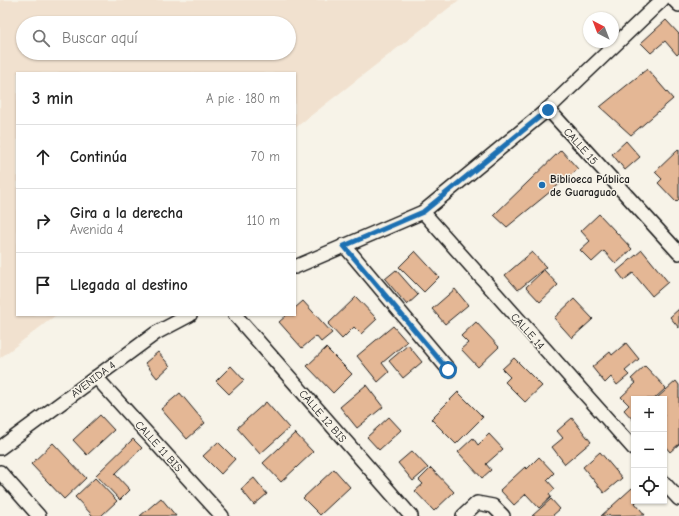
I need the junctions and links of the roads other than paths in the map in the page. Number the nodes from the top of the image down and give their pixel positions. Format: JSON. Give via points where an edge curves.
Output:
{"nodes":[{"id":1,"x":662,"y":0,"type":"edge"},
{"id":2,"x":674,"y":0,"type":"edge"},
{"id":3,"x":679,"y":5,"type":"edge"},
{"id":4,"x":548,"y":110,"type":"junction"},
{"id":5,"x":423,"y":212,"type":"junction"},
{"id":6,"x":344,"y":246,"type":"junction"},
{"id":7,"x":679,"y":253,"type":"edge"},
{"id":8,"x":296,"y":267,"type":"edge"},
{"id":9,"x":188,"y":316,"type":"edge"},
{"id":10,"x":235,"y":316,"type":"edge"},
{"id":11,"x":448,"y":370,"type":"dead end"},
{"id":12,"x":96,"y":377,"type":"junction"},
{"id":13,"x":631,"y":446,"type":"edge"},
{"id":14,"x":0,"y":448,"type":"edge"},
{"id":15,"x":0,"y":472,"type":"edge"},
{"id":16,"x":667,"y":485,"type":"edge"},
{"id":17,"x":679,"y":499,"type":"edge"},
{"id":18,"x":39,"y":516,"type":"edge"},
{"id":19,"x":222,"y":516,"type":"edge"},
{"id":20,"x":411,"y":516,"type":"edge"},
{"id":21,"x":463,"y":516,"type":"edge"},
{"id":22,"x":503,"y":516,"type":"edge"}],
"edges":[{"from":1,"to":4,"type":"street"},
{"from":2,"to":3,"type":"street"},
{"from":4,"to":5,"type":"street"},
{"from":4,"to":7,"type":"street","name":"CALLE 15"},
{"from":5,"to":6,"type":"street"},
{"from":5,"to":13,"type":"street","name":"CALLE 14"},
{"from":6,"to":8,"type":"street"},
{"from":6,"to":11,"type":"street"},
{"from":9,"to":12,"type":"street","name":"AVENIDA 4","via":[[156,333]]},
{"from":10,"to":20,"type":"street","name":"CALLE 12 BIS"},
{"from":12,"to":14,"type":"street","name":"AVENIDA 4"},
{"from":12,"to":19,"type":"street","name":"CALLE 11 BIS"},
{"from":15,"to":18,"type":"street"},
{"from":16,"to":17,"type":"street"},
{"from":21,"to":22,"type":"street","via":[[477,503],[494,506]]}]}
